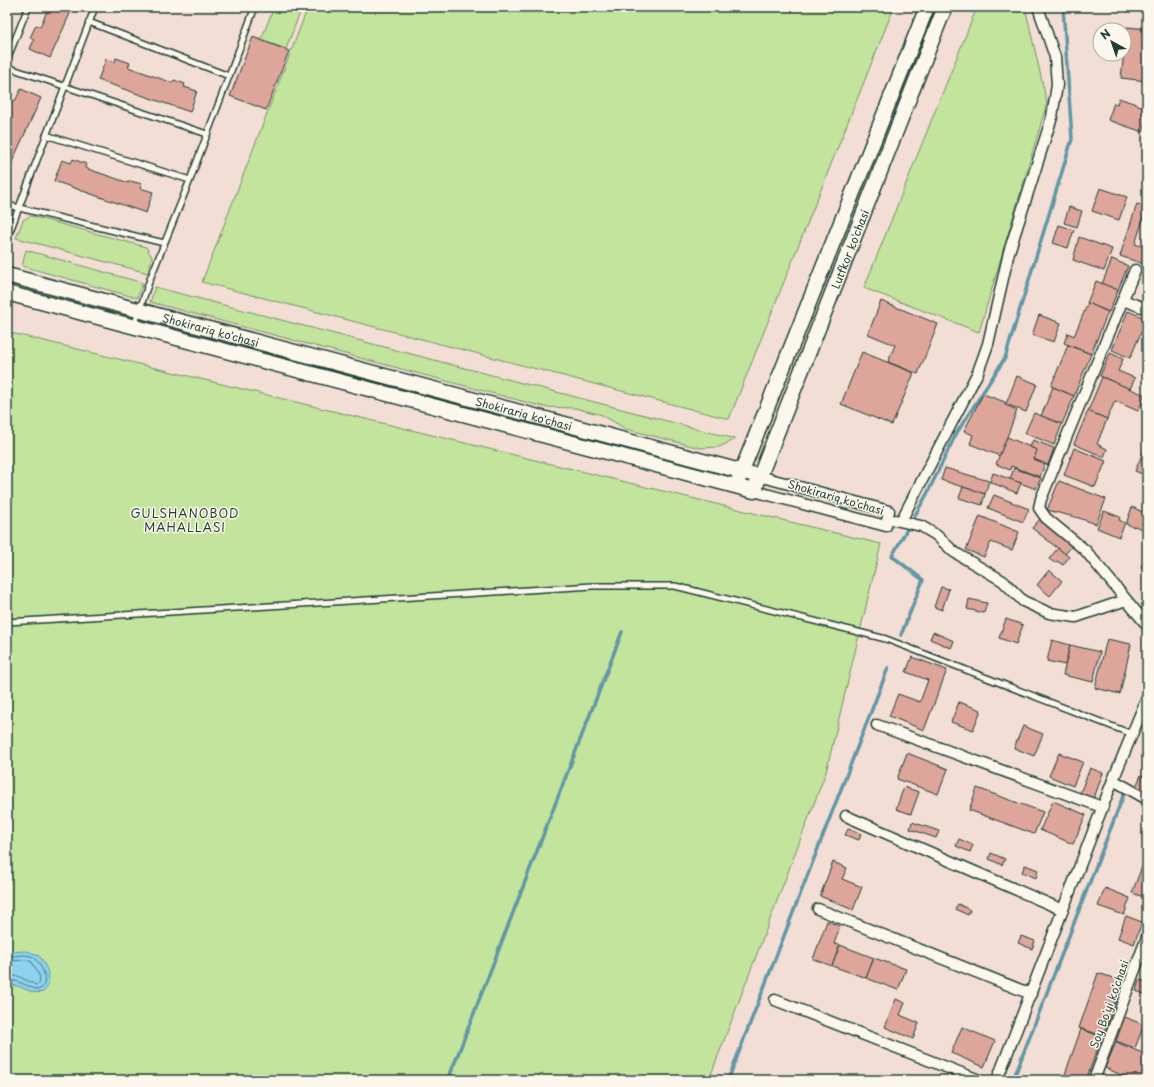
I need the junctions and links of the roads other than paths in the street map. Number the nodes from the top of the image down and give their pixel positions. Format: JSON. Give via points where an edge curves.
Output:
{"nodes":[{"id":1,"x":28,"y":7,"type":"edge"},
{"id":2,"x":95,"y":7,"type":"edge"},
{"id":3,"x":247,"y":7,"type":"edge"},
{"id":4,"x":927,"y":7,"type":"edge"},
{"id":5,"x":945,"y":7,"type":"edge"},
{"id":6,"x":1038,"y":7,"type":"edge"},
{"id":7,"x":254,"y":8,"type":"edge"},
{"id":8,"x":90,"y":22,"type":"junction"},
{"id":9,"x":7,"y":60,"type":"edge"},
{"id":10,"x":7,"y":67,"type":"edge"},
{"id":11,"x":229,"y":76,"type":"junction"},
{"id":12,"x":65,"y":85,"type":"junction"},
{"id":13,"x":207,"y":134,"type":"junction"},
{"id":14,"x":46,"y":135,"type":"junction"},
{"id":15,"x":190,"y":180,"type":"junction"},
{"id":16,"x":7,"y":205,"type":"edge"},
{"id":17,"x":18,"y":209,"type":"junction"},
{"id":18,"x":7,"y":239,"type":"edge"},
{"id":19,"x":164,"y":244,"type":"junction"},
{"id":20,"x":1135,"y":270,"type":"dead end"},
{"id":21,"x":7,"y":275,"type":"edge"},
{"id":22,"x":7,"y":293,"type":"edge"},
{"id":23,"x":1122,"y":300,"type":"junction"},
{"id":24,"x":1147,"y":309,"type":"edge"},
{"id":25,"x":139,"y":310,"type":"junction"},
{"id":26,"x":134,"y":327,"type":"junction"},
{"id":27,"x":742,"y":471,"type":"junction"},
{"id":28,"x":759,"y":476,"type":"junction"},
{"id":29,"x":736,"y":486,"type":"junction"},
{"id":30,"x":754,"y":491,"type":"junction"},
{"id":31,"x":888,"y":517,"type":"junction"},
{"id":32,"x":901,"y":521,"type":"junction"},
{"id":33,"x":1126,"y":600,"type":"junction"},
{"id":34,"x":7,"y":622,"type":"edge"},
{"id":35,"x":1147,"y":625,"type":"edge"},
{"id":36,"x":1147,"y":698,"type":"edge"},
{"id":37,"x":877,"y":725,"type":"dead end"},
{"id":38,"x":1132,"y":734,"type":"junction"},
{"id":39,"x":1113,"y":780,"type":"junction"},
{"id":40,"x":1147,"y":799,"type":"edge"},
{"id":41,"x":1102,"y":807,"type":"junction"},
{"id":42,"x":846,"y":816,"type":"dead end"},
{"id":43,"x":818,"y":909,"type":"dead end"},
{"id":44,"x":1063,"y":910,"type":"junction"},
{"id":45,"x":1147,"y":937,"type":"edge"},
{"id":46,"x":1030,"y":994,"type":"junction"},
{"id":47,"x":775,"y":1000,"type":"dead end"},
{"id":48,"x":978,"y":1080,"type":"edge"},
{"id":49,"x":997,"y":1080,"type":"edge"},
{"id":50,"x":1094,"y":1080,"type":"edge"}],
"edges":[{"from":1,"to":9,"type":"lane"},
{"from":2,"to":8,"type":"lane"},
{"from":3,"to":7,"type":"lane"},
{"from":4,"to":27,"type":"main road","name":"Lutfkor ko'chasi"},
{"from":5,"to":28,"type":"main road","name":"Lutfkor ko'chasi"},
{"from":6,"to":32,"type":"street","via":[[1055,57],[1057,85],[1052,117],[1009,252],[988,344],[978,372]]},
{"from":7,"to":11,"type":"lane"},
{"from":8,"to":11,"type":"lane"},
{"from":8,"to":12,"type":"lane"},
{"from":10,"to":12,"type":"lane"},
{"from":11,"to":13,"type":"lane"},
{"from":12,"to":13,"type":"lane"},
{"from":12,"to":14,"type":"lane"},
{"from":13,"to":15,"type":"lane"},
{"from":14,"to":15,"type":"lane"},
{"from":14,"to":17,"type":"lane"},
{"from":15,"to":19,"type":"lane"},
{"from":16,"to":17,"type":"lane"},
{"from":17,"to":18,"type":"lane"},
{"from":17,"to":19,"type":"lane"},
{"from":19,"to":25,"type":"lane"},
{"from":20,"to":23,"type":"street"},
{"from":21,"to":25,"type":"main road","name":"Shokirariq ko'chasi"},
{"from":22,"to":26,"type":"main road","name":"Shokirariq ko'chasi"},
{"from":23,"to":24,"type":"street"},
{"from":23,"to":33,"type":"street","via":[[1039,508],[1046,518],[1085,550]]},
{"from":25,"to":26,"type":"lane"},
{"from":25,"to":27,"type":"main road","name":"Shokirariq ko'chasi"},
{"from":26,"to":29,"type":"main road","name":"Shokirariq ko'chasi"},
{"from":27,"to":28,"type":"main road","name":"Shokirariq ko'chasi"},
{"from":27,"to":29,"type":"main road","name":"Lutfkor ko'chasi"},
{"from":28,"to":30,"type":"main road","name":"Lutfkor ko'chasi"},
{"from":28,"to":31,"type":"street","name":"Shokirariq ko'chasi","via":[[889,511]]},
{"from":29,"to":30,"type":"main road","name":"Shokirariq ko'chasi"},
{"from":30,"to":31,"type":"street","name":"Shokirariq ko'chasi","via":[[886,526]]},
{"from":31,"to":32,"type":"street"},
{"from":32,"to":33,"type":"street","via":[[921,526],[936,535],[954,552],[1003,581],[1023,601],[1049,613],[1076,617]]},
{"from":33,"to":35,"type":"street"},
{"from":34,"to":38,"type":"lane","via":[[593,586],[676,586],[886,639]]},
{"from":36,"to":38,"type":"street"},
{"from":37,"to":41,"type":"street"},
{"from":38,"to":39,"type":"street"},
{"from":39,"to":40,"type":"street"},
{"from":39,"to":41,"type":"street"},
{"from":41,"to":44,"type":"street"},
{"from":42,"to":44,"type":"street"},
{"from":43,"to":46,"type":"street"},
{"from":44,"to":46,"type":"street"},
{"from":45,"to":50,"type":"street","name":"Soy Bo'yi ko'chasi"},
{"from":46,"to":49,"type":"street"},
{"from":47,"to":48,"type":"street"}]}
